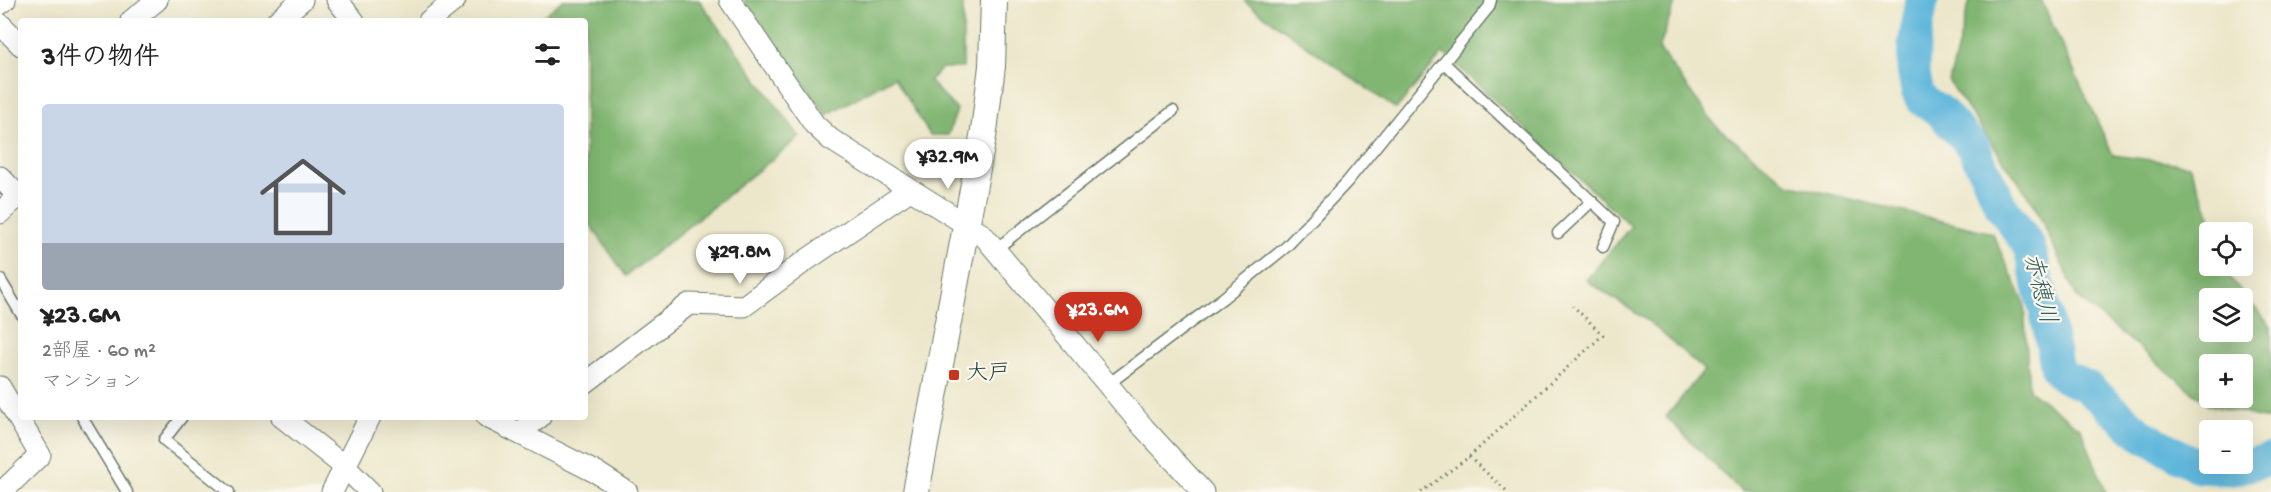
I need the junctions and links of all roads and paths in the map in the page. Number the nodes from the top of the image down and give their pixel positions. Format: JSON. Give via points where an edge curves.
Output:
{"nodes":[{"id":1,"x":5,"y":0,"type":"edge"},
{"id":2,"x":157,"y":0,"type":"edge"},
{"id":3,"x":302,"y":0,"type":"edge"},
{"id":4,"x":336,"y":0,"type":"edge"},
{"id":5,"x":455,"y":0,"type":"edge"},
{"id":6,"x":730,"y":0,"type":"edge"},
{"id":7,"x":993,"y":0,"type":"edge"},
{"id":8,"x":1491,"y":0,"type":"edge"},
{"id":9,"x":0,"y":4,"type":"edge"},
{"id":10,"x":135,"y":18,"type":"edge"},
{"id":11,"x":281,"y":18,"type":"edge"},
{"id":12,"x":351,"y":18,"type":"edge"},
{"id":13,"x":433,"y":18,"type":"edge"},
{"id":14,"x":0,"y":24,"type":"edge"},
{"id":15,"x":18,"y":42,"type":"edge"},
{"id":16,"x":1444,"y":63,"type":"junction"},
{"id":17,"x":1173,"y":111,"type":"dead end"},
{"id":18,"x":0,"y":177,"type":"edge"},
{"id":19,"x":910,"y":190,"type":"junction"},
{"id":20,"x":18,"y":195,"type":"edge"},
{"id":21,"x":18,"y":199,"type":"edge"},
{"id":22,"x":1592,"y":201,"type":"junction"},
{"id":23,"x":0,"y":213,"type":"edge"},
{"id":24,"x":968,"y":223,"type":"junction"},
{"id":25,"x":1558,"y":233,"type":"dead end"},
{"id":26,"x":1603,"y":247,"type":"dead end"},
{"id":27,"x":996,"y":249,"type":"junction"},
{"id":28,"x":0,"y":279,"type":"edge"},
{"id":29,"x":1573,"y":306,"type":"dead end"},
{"id":30,"x":18,"y":310,"type":"edge"},
{"id":31,"x":588,"y":381,"type":"edge"},
{"id":32,"x":1107,"y":385,"type":"junction"},
{"id":33,"x":0,"y":387,"type":"edge"},
{"id":34,"x":18,"y":418,"type":"edge"},
{"id":35,"x":19,"y":420,"type":"edge"},
{"id":36,"x":84,"y":420,"type":"edge"},
{"id":37,"x":180,"y":420,"type":"edge"},
{"id":38,"x":286,"y":420,"type":"edge"},
{"id":39,"x":368,"y":420,"type":"edge"},
{"id":40,"x":493,"y":420,"type":"edge"},
{"id":41,"x":536,"y":420,"type":"edge"},
{"id":42,"x":519,"y":433,"type":"junction"},
{"id":43,"x":1469,"y":457,"type":"junction"},
{"id":44,"x":345,"y":466,"type":"junction"},
{"id":45,"x":373,"y":491,"type":"edge"},
{"id":46,"x":2,"y":492,"type":"edge"},
{"id":47,"x":127,"y":492,"type":"edge"},
{"id":48,"x":229,"y":492,"type":"edge"},
{"id":49,"x":332,"y":492,"type":"edge"},
{"id":50,"x":627,"y":492,"type":"edge"},
{"id":51,"x":916,"y":492,"type":"edge"},
{"id":52,"x":1203,"y":492,"type":"edge"},
{"id":53,"x":1421,"y":492,"type":"edge"},
{"id":54,"x":1508,"y":492,"type":"edge"}],
"edges":[{"from":1,"to":9,"type":"street"},
{"from":2,"to":10,"type":"street"},
{"from":3,"to":11,"type":"street"},
{"from":4,"to":12,"type":"street"},
{"from":5,"to":13,"type":"street"},
{"from":6,"to":19,"type":"street","via":[[814,124],[830,139]]},
{"from":7,"to":24,"type":"street","via":[[992,66]]},
{"from":8,"to":16,"type":"lane"},
{"from":14,"to":15,"type":"street"},
{"from":16,"to":22,"type":"lane"},
{"from":16,"to":32,"type":"lane","via":[[1347,182],[1286,247]]},
{"from":17,"to":27,"type":"lane"},
{"from":18,"to":20,"type":"street"},
{"from":19,"to":24,"type":"street"},
{"from":19,"to":31,"type":"street","via":[[744,306],[689,304]]},
{"from":21,"to":23,"type":"street"},
{"from":22,"to":25,"type":"lane"},
{"from":22,"to":26,"type":"lane","via":[[1614,222]]},
{"from":24,"to":27,"type":"street"},
{"from":24,"to":51,"type":"street"},
{"from":27,"to":32,"type":"street"},
{"from":28,"to":30,"type":"lane"},
{"from":29,"to":43,"type":"path","via":[[1603,335]]},
{"from":32,"to":52,"type":"street"},
{"from":33,"to":34,"type":"street"},
{"from":35,"to":46,"type":"street","via":[[40,455]]},
{"from":36,"to":47,"type":"lane"},
{"from":37,"to":48,"type":"lane","via":[[164,440]]},
{"from":38,"to":44,"type":"street"},
{"from":39,"to":44,"type":"street"},
{"from":40,"to":42,"type":"street"},
{"from":41,"to":42,"type":"street"},
{"from":42,"to":50,"type":"street"},
{"from":43,"to":53,"type":"path"},
{"from":43,"to":54,"type":"path"},
{"from":44,"to":45,"type":"street"},
{"from":44,"to":49,"type":"street"}]}
